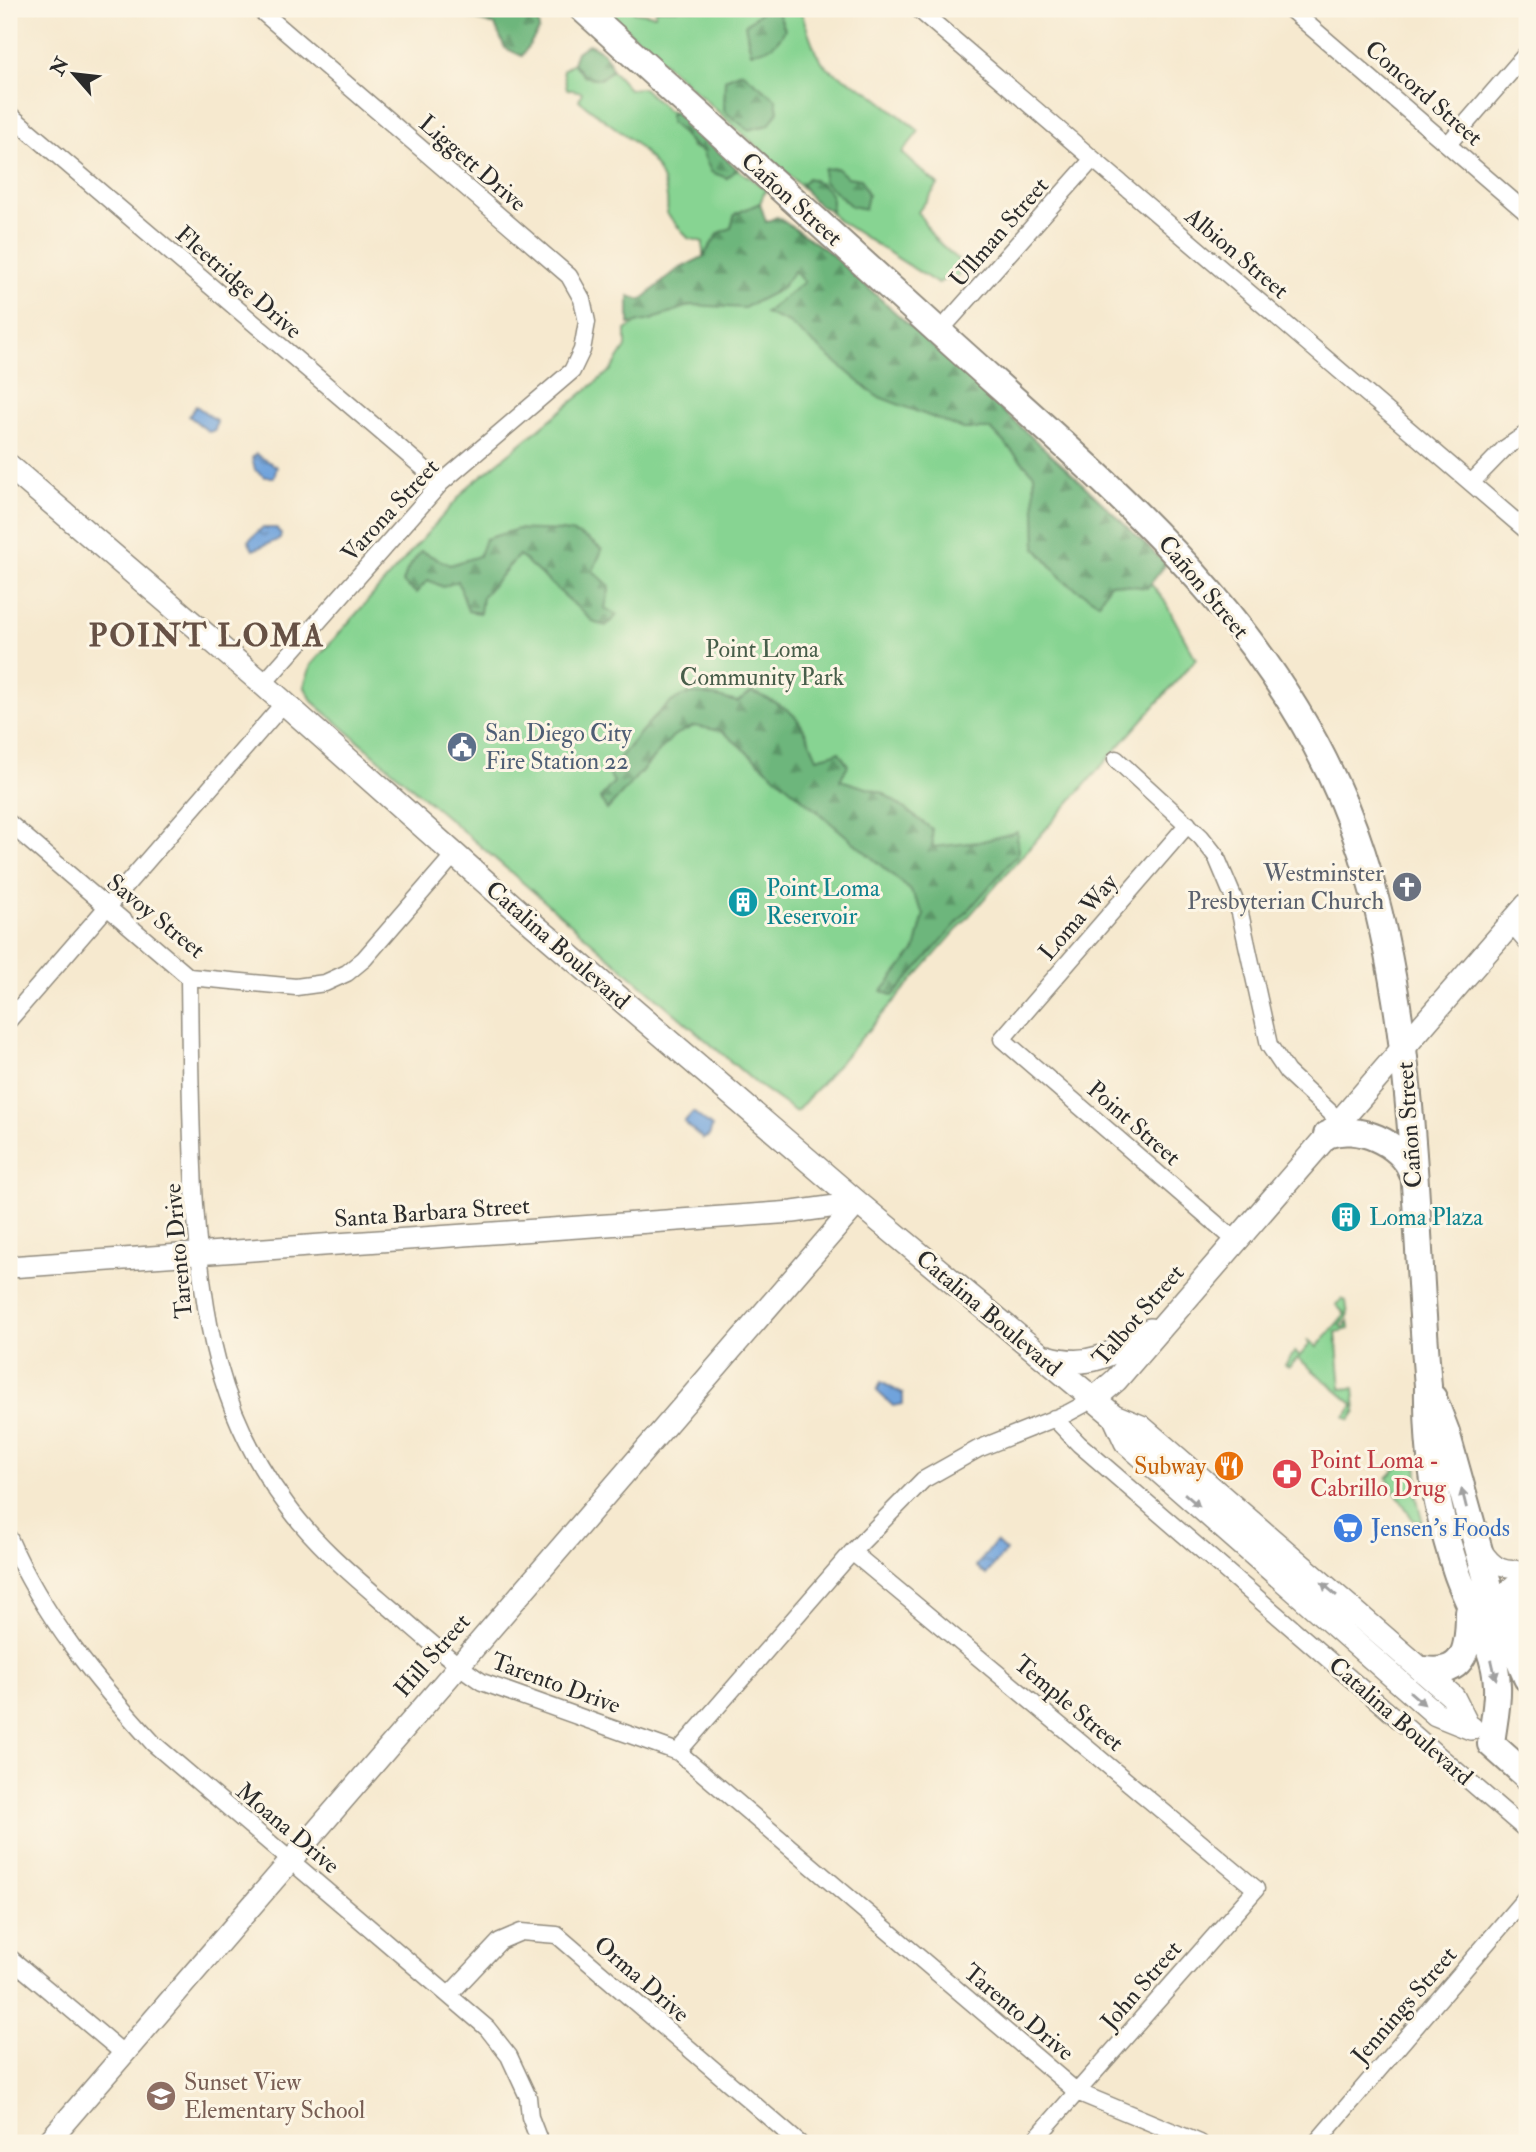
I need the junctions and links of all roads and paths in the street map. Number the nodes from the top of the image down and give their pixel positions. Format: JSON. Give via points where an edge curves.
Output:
{"nodes":[{"id":1,"x":260,"y":9,"type":"edge"},
{"id":2,"x":583,"y":9,"type":"edge"},
{"id":3,"x":918,"y":9,"type":"edge"},
{"id":4,"x":1290,"y":9,"type":"edge"},
{"id":5,"x":1527,"y":53,"type":"edge"},
{"id":6,"x":9,"y":114,"type":"edge"},
{"id":7,"x":1448,"y":144,"type":"junction"},
{"id":8,"x":1092,"y":160,"type":"junction"},
{"id":9,"x":1527,"y":213,"type":"edge"},
{"id":10,"x":939,"y":332,"type":"junction"},
{"id":11,"x":564,"y":381,"type":"joint"},
{"id":12,"x":1527,"y":433,"type":"edge"},
{"id":13,"x":9,"y":466,"type":"edge"},
{"id":14,"x":1472,"y":482,"type":"junction"},
{"id":15,"x":441,"y":483,"type":"junction"},
{"id":16,"x":1527,"y":531,"type":"edge"},
{"id":17,"x":263,"y":684,"type":"junction"},
{"id":18,"x":284,"y":703,"type":"junction"},
{"id":19,"x":1116,"y":759,"type":"dead end"},
{"id":20,"x":9,"y":823,"type":"edge"},
{"id":21,"x":1188,"y":824,"type":"junction"},
{"id":22,"x":454,"y":855,"type":"junction"},
{"id":23,"x":1527,"y":905,"type":"edge"},
{"id":24,"x":107,"y":908,"type":"junction"},
{"id":25,"x":1511,"y":924,"type":"junction"},
{"id":26,"x":1527,"y":943,"type":"edge"},
{"id":27,"x":189,"y":977,"type":"junction"},
{"id":28,"x":9,"y":1020,"type":"edge"},
{"id":29,"x":1002,"y":1039,"type":"joint"},
{"id":30,"x":1404,"y":1046,"type":"junction"},
{"id":31,"x":1339,"y":1129,"type":"junction"},
{"id":32,"x":1412,"y":1172,"type":"junction"},
{"id":33,"x":858,"y":1203,"type":"junction"},
{"id":34,"x":1237,"y":1241,"type":"junction"},
{"id":35,"x":199,"y":1254,"type":"junction"},
{"id":36,"x":9,"y":1268,"type":"edge"},
{"id":37,"x":1171,"y":1317,"type":"junction"},
{"id":38,"x":1040,"y":1355,"type":"junction"},
{"id":39,"x":1428,"y":1386,"type":"junction"},
{"id":40,"x":1094,"y":1399,"type":"junction"},
{"id":41,"x":1114,"y":1416,"type":"junction"},
{"id":42,"x":1054,"y":1418,"type":"junction"},
{"id":43,"x":1472,"y":1530,"type":"junction"},
{"id":44,"x":9,"y":1538,"type":"edge"},
{"id":45,"x":852,"y":1552,"type":"junction"},
{"id":46,"x":1527,"y":1567,"type":"edge"},
{"id":47,"x":1527,"y":1581,"type":"edge"},
{"id":48,"x":1469,"y":1606,"type":"junction"},
{"id":49,"x":1514,"y":1647,"type":"junction"},
{"id":50,"x":456,"y":1665,"type":"junction"},
{"id":51,"x":1424,"y":1670,"type":"junction"},
{"id":52,"x":1527,"y":1678,"type":"edge"},
{"id":53,"x":1466,"y":1723,"type":"junction"},
{"id":54,"x":1491,"y":1744,"type":"junction"},
{"id":55,"x":678,"y":1752,"type":"junction"},
{"id":56,"x":1527,"y":1776,"type":"edge"},
{"id":57,"x":1527,"y":1830,"type":"edge"},
{"id":58,"x":291,"y":1860,"type":"junction"},
{"id":59,"x":1256,"y":1889,"type":"joint"},
{"id":60,"x":1527,"y":1896,"type":"edge"},
{"id":61,"x":9,"y":1957,"type":"edge"},
{"id":62,"x":449,"y":1995,"type":"junction"},
{"id":63,"x":123,"y":2053,"type":"junction"},
{"id":64,"x":1077,"y":2092,"type":"junction"},
{"id":65,"x":47,"y":2143,"type":"edge"},
{"id":66,"x":540,"y":2143,"type":"edge"},
{"id":67,"x":799,"y":2143,"type":"edge"},
{"id":68,"x":1032,"y":2143,"type":"edge"},
{"id":69,"x":1200,"y":2143,"type":"edge"},
{"id":70,"x":1316,"y":2143,"type":"edge"}],
"edges":[{"from":1,"to":11,"type":"street","name":"Liggett Drive","via":[[569,276],[582,299],[587,330],[582,350]]},
{"from":2,"to":10,"type":"main road","name":"Cañon Street"},
{"from":3,"to":8,"type":"street","name":"Albion Street"},
{"from":4,"to":7,"type":"street","name":"Concord Street"},
{"from":5,"to":7,"type":"street"},
{"from":6,"to":15,"type":"street","name":"Fleetridge Drive"},
{"from":7,"to":9,"type":"street","name":"Concord Street"},
{"from":8,"to":10,"type":"street","name":"Ullman Street"},
{"from":8,"to":14,"type":"street","name":"Albion Street"},
{"from":10,"to":30,"type":"main road","name":"Cañon Street","via":[[1153,527],[1207,586],[1268,665],[1321,756],[1360,849],[1378,907]]},
{"from":11,"to":15,"type":"street","name":"Varona Street"},
{"from":12,"to":14,"type":"street"},
{"from":13,"to":17,"type":"main road","name":"Catalina Boulevard"},
{"from":14,"to":16,"type":"street","name":"Albion Street"},
{"from":15,"to":17,"type":"street","name":"Varona Street"},
{"from":17,"to":18,"type":"main road","name":"Catalina Boulevard"},
{"from":18,"to":22,"type":"main road","name":"Catalina Boulevard"},
{"from":18,"to":24,"type":"street"},
{"from":19,"to":21,"type":"street"},
{"from":20,"to":24,"type":"street","name":"Savoy Street"},
{"from":21,"to":29,"type":"street","name":"Loma Way"},
{"from":21,"to":31,"type":"street","via":[[1216,856],[1234,894],[1269,1045]]},
{"from":22,"to":27,"type":"street","name":"Savoy Street","via":[[347,973],[325,983],[296,987]]},
{"from":22,"to":33,"type":"main road","name":"Catalina Boulevard"},
{"from":23,"to":25,"type":"main road","name":"Talbot Street"},
{"from":24,"to":27,"type":"street","name":"Savoy Street"},
{"from":24,"to":28,"type":"street"},
{"from":25,"to":26,"type":"street"},
{"from":25,"to":30,"type":"main road","name":"Talbot Street"},
{"from":27,"to":35,"type":"street","name":"Tarento Drive","via":[[190,1125]]},
{"from":29,"to":34,"type":"street","name":"Point Street"},
{"from":30,"to":31,"type":"main road","name":"Talbot Street"},
{"from":30,"to":32,"type":"main road","name":"Cañon Street"},
{"from":31,"to":32,"type":"main road","via":[[1398,1151]]},
{"from":31,"to":34,"type":"main road","name":"Talbot Street"},
{"from":32,"to":39,"type":"main road","name":"Cañon Street"},
{"from":33,"to":35,"type":"street","name":"Santa Barbara Street","via":[[780,1213]]},
{"from":33,"to":38,"type":"main road","name":"Catalina Boulevard"},
{"from":33,"to":50,"type":"street","name":"Hill Street"},
{"from":34,"to":37,"type":"main road","name":"Talbot Street"},
{"from":35,"to":36,"type":"street","name":"Santa Barbara Street"},
{"from":35,"to":50,"type":"street","name":"Tarento Drive","via":[[215,1360],[240,1429],[270,1482],[304,1528],[342,1567]]},
{"from":37,"to":38,"type":"main road","via":[[1092,1360],[1070,1364]]},
{"from":37,"to":40,"type":"main road","name":"Talbot Street"},
{"from":38,"to":40,"type":"main road","name":"Catalina Boulevard"},
{"from":43,"to":39,"type":"main road","name":"Cañon Street","one_way":true,"via":[[1447,1432]]},
{"from":39,"to":48,"type":"main road","name":"Cañon Street","via":[[1427,1441],[1434,1489]]},
{"from":40,"to":41,"type":"main road","name":"Catalina Boulevard"},
{"from":40,"to":42,"type":"street","name":"Talbot Street"},
{"from":51,"to":41,"type":"main road","name":"Catalina Boulevard","one_way":true,"via":[[1141,1427]]},
{"from":41,"to":53,"type":"main road","name":"Catalina Boulevard","one_way":true,"via":[[1126,1442],[1385,1670],[1436,1714]]},
{"from":42,"to":45,"type":"street","name":"Talbot Street","via":[[978,1449],[923,1480]]},
{"from":42,"to":57,"type":"street","name":"Catalina Boulevard"},
{"from":43,"to":46,"type":"street","via":[[1494,1564],[1506,1570]]},
{"from":43,"to":49,"type":"main road","name":"Cañon Street","via":[[1491,1594]]},
{"from":44,"to":58,"type":"street","name":"Moana Drive","via":[[43,1604],[114,1700],[154,1744]]},
{"from":45,"to":55,"type":"street","name":"Talbot Street"},
{"from":45,"to":59,"type":"street","name":"Temple Street"},
{"from":47,"to":49,"type":"main road","via":[[1512,1590],[1507,1604]]},
{"from":48,"to":51,"type":"main road","via":[[1469,1641],[1462,1659],[1446,1670]]},
{"from":48,"to":54,"type":"main road","name":"Cañon Street","one_way":true,"via":[[1496,1677]]},
{"from":49,"to":52,"type":"main road","name":"Cañon Street"},
{"from":50,"to":55,"type":"street","name":"Tarento Drive","via":[[482,1682]]},
{"from":50,"to":58,"type":"street","name":"Hill Street"},
{"from":51,"to":53,"type":"main road","name":"Catalina Boulevard","via":[[1453,1697]]},
{"from":53,"to":54,"type":"main road","name":"Catalina Boulevard"},
{"from":54,"to":56,"type":"main road","name":"Catalina Boulevard"},
{"from":55,"to":64,"type":"street","name":"Tarento Drive"},
{"from":58,"to":62,"type":"street","name":"Moana Drive"},
{"from":58,"to":63,"type":"street","name":"Hill Street"},
{"from":59,"to":64,"type":"street","name":"John Street"},
{"from":60,"to":70,"type":"street","name":"Jennings Street"},
{"from":61,"to":63,"type":"street"},
{"from":62,"to":66,"type":"street","name":"Moana Drive","via":[[487,2028],[509,2056],[528,2097]]},
{"from":62,"to":67,"type":"street","name":"Orma Drive","via":[[500,1941],[521,1932],[557,1935]]},
{"from":63,"to":65,"type":"street","name":"Hill Street"},
{"from":64,"to":68,"type":"street","name":"John Street"},
{"from":64,"to":69,"type":"street","name":"Tarento Drive"}]}
